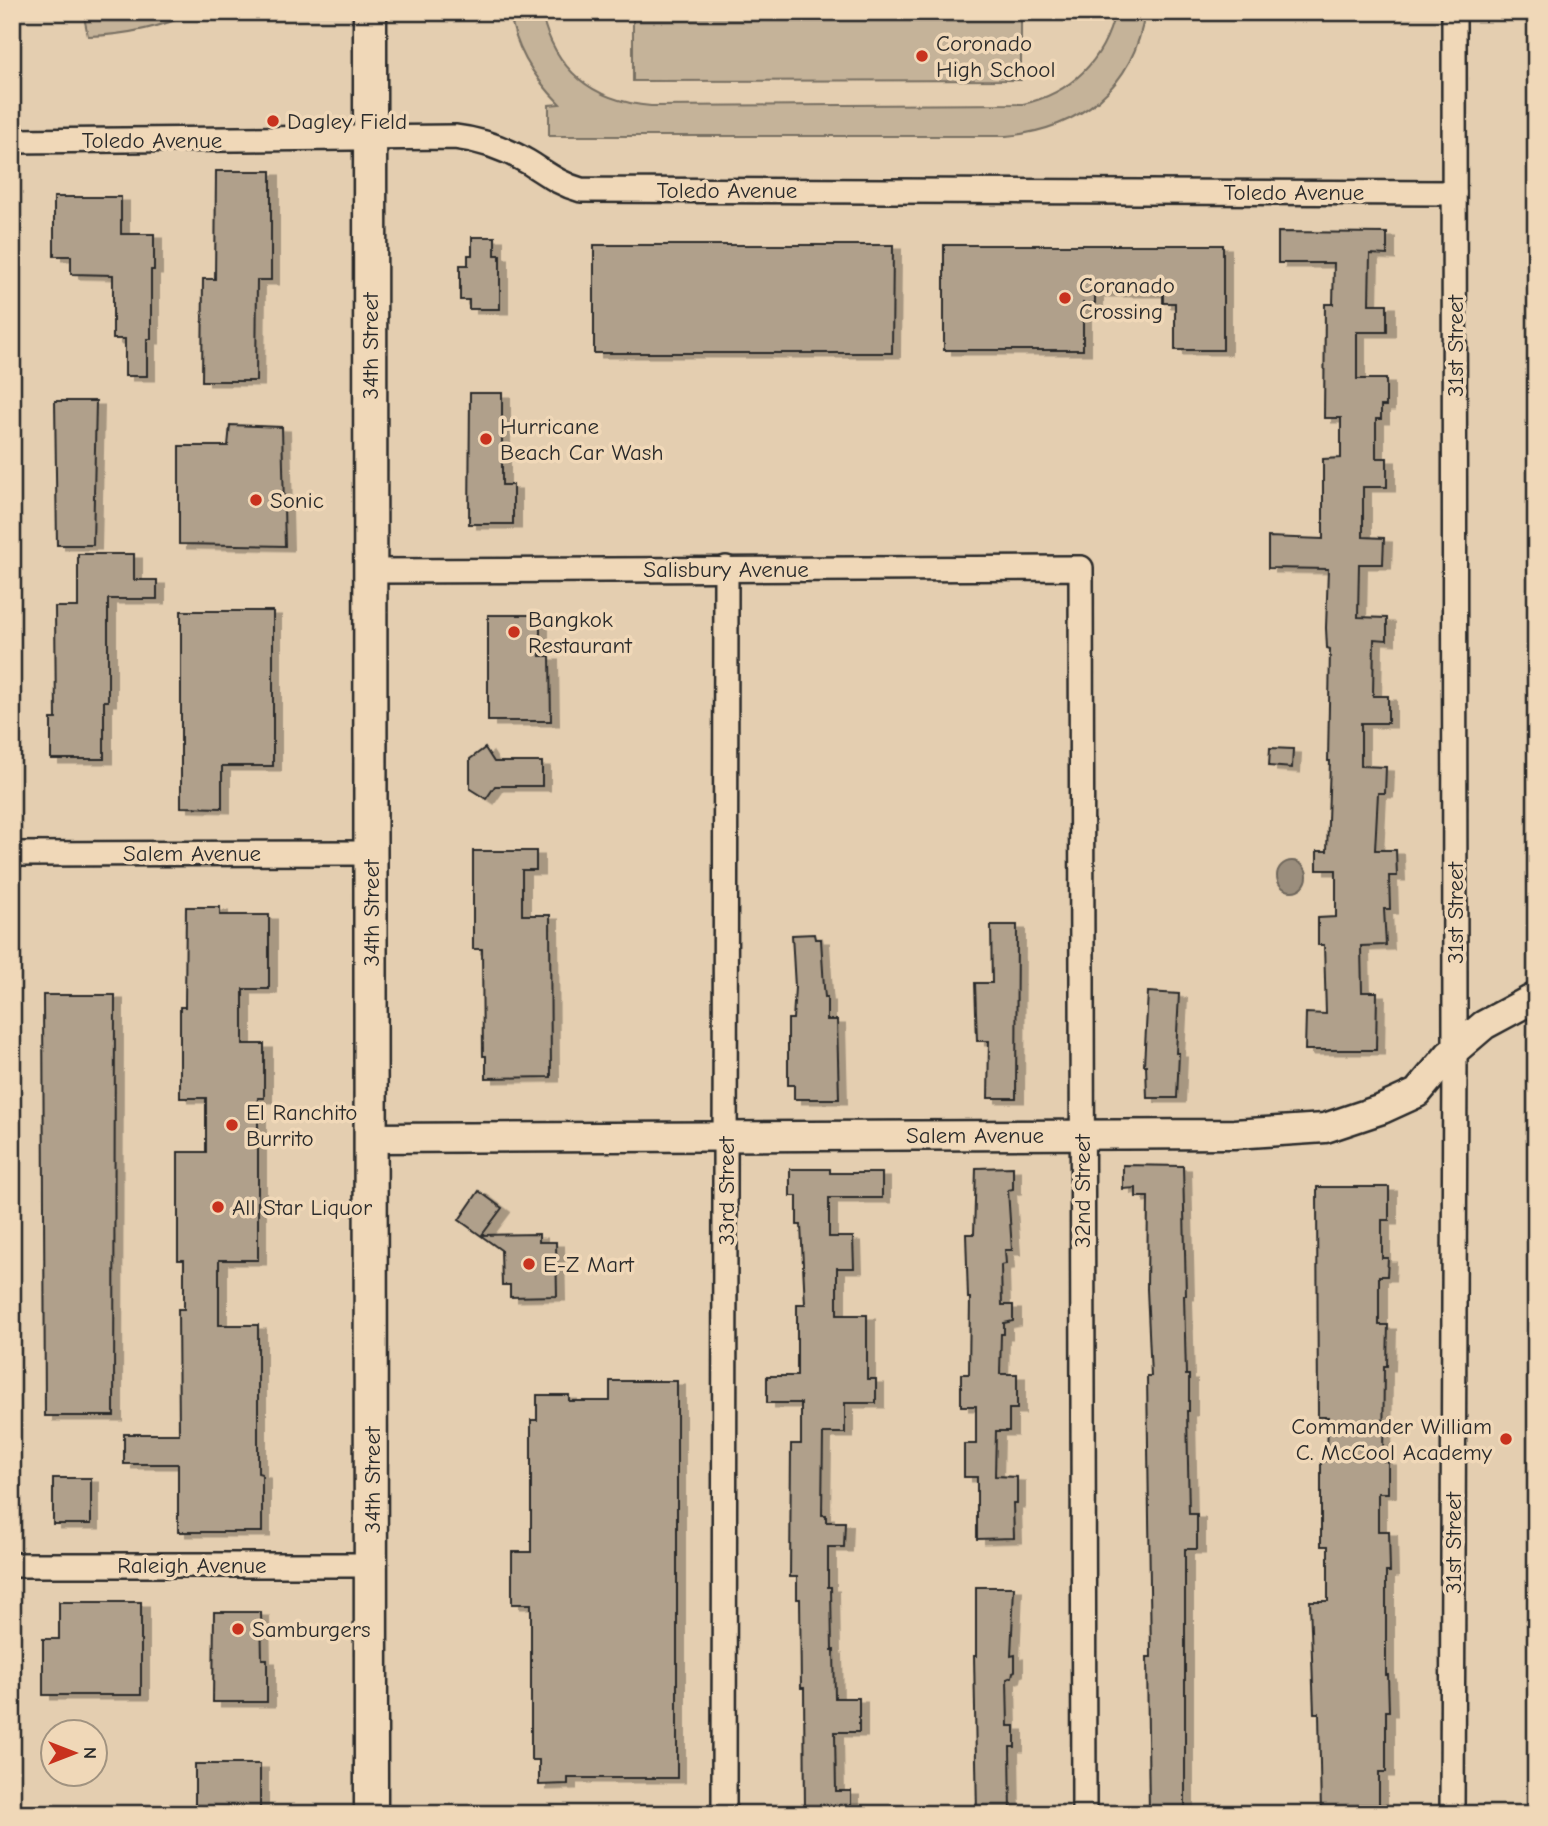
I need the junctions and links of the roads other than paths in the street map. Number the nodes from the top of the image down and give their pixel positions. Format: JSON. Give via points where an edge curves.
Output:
{"nodes":[{"id":1,"x":370,"y":12,"type":"edge"},
{"id":2,"x":1454,"y":12,"type":"edge"},
{"id":3,"x":370,"y":139,"type":"junction"},
{"id":4,"x":12,"y":141,"type":"edge"},
{"id":5,"x":1454,"y":193,"type":"junction"},
{"id":6,"x":726,"y":568,"type":"junction"},
{"id":7,"x":1081,"y":568,"type":"joint"},
{"id":8,"x":371,"y":572,"type":"junction"},
{"id":9,"x":12,"y":853,"type":"edge"},
{"id":10,"x":371,"y":853,"type":"junction"},
{"id":11,"x":1536,"y":997,"type":"edge"},
{"id":12,"x":1455,"y":1050,"type":"junction"},
{"id":13,"x":1082,"y":1135,"type":"junction"},
{"id":14,"x":726,"y":1136,"type":"junction"},
{"id":15,"x":371,"y":1138,"type":"junction"},
{"id":16,"x":12,"y":1565,"type":"edge"},
{"id":17,"x":372,"y":1565,"type":"junction"},
{"id":18,"x":371,"y":1814,"type":"edge"},
{"id":19,"x":724,"y":1814,"type":"edge"},
{"id":20,"x":1084,"y":1814,"type":"edge"},
{"id":21,"x":1452,"y":1814,"type":"edge"}],
"edges":[{"from":1,"to":3,"type":"main road","name":"34th Street"},
{"from":2,"to":5,"type":"street","name":"31st Street"},
{"from":3,"to":4,"type":"street","name":"Toledo Avenue"},
{"from":3,"to":5,"type":"street","name":"Toledo Avenue","via":[[472,139],[508,151],[563,185],[581,190]]},
{"from":3,"to":8,"type":"main road","name":"34th Street"},
{"from":5,"to":12,"type":"street","name":"31st Street"},
{"from":6,"to":7,"type":"street","name":"Salisbury Avenue"},
{"from":6,"to":8,"type":"street","name":"Salisbury Avenue"},
{"from":6,"to":14,"type":"street","name":"33rd Street"},
{"from":7,"to":13,"type":"street","name":"32nd Street"},
{"from":8,"to":10,"type":"main road","name":"34th Street"},
{"from":9,"to":10,"type":"street","name":"Salem Avenue"},
{"from":10,"to":15,"type":"main road","name":"34th Street"},
{"from":11,"to":12,"type":"street","name":"Salem Avenue","via":[[1484,1025]]},
{"from":12,"to":13,"type":"street","name":"Salem Avenue","via":[[1417,1093],[1325,1128]]},
{"from":12,"to":21,"type":"street","name":"31st Street"},
{"from":13,"to":14,"type":"street","name":"Salem Avenue"},
{"from":13,"to":20,"type":"street","name":"32nd Street"},
{"from":14,"to":15,"type":"street","name":"Salem Avenue"},
{"from":14,"to":19,"type":"street","name":"33rd Street"},
{"from":15,"to":17,"type":"main road","name":"34th Street"},
{"from":16,"to":17,"type":"street","name":"Raleigh Avenue"},
{"from":17,"to":18,"type":"main road","name":"34th Street"}]}
